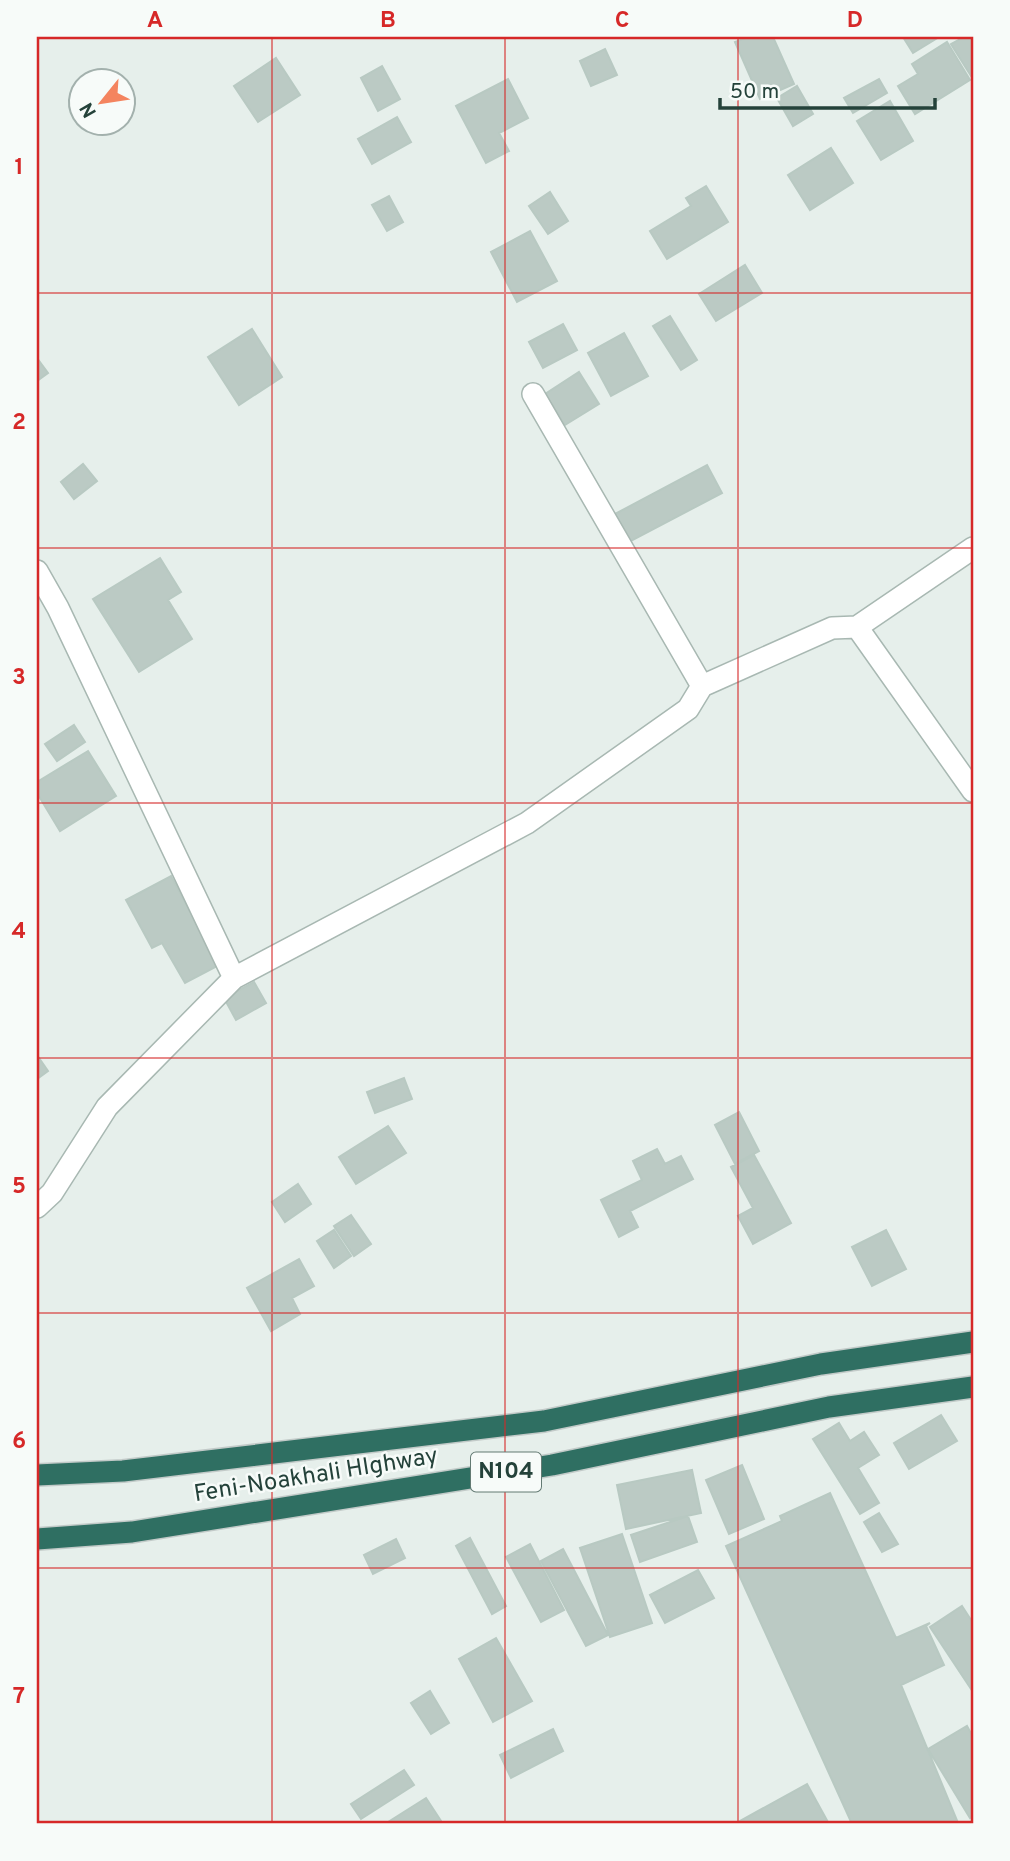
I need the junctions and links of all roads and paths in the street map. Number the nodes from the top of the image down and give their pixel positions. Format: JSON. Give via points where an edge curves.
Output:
{"nodes":[{"id":1,"x":533,"y":394,"type":"dead end"},
{"id":2,"x":973,"y":548,"type":"edge"},
{"id":3,"x":37,"y":571,"type":"edge"},
{"id":4,"x":857,"y":628,"type":"junction"},
{"id":5,"x":702,"y":686,"type":"junction"},
{"id":6,"x":973,"y":791,"type":"edge"},
{"id":7,"x":234,"y":978,"type":"junction"},
{"id":8,"x":37,"y":1207,"type":"edge"},
{"id":9,"x":973,"y":1342,"type":"edge"},
{"id":10,"x":973,"y":1387,"type":"edge"},
{"id":11,"x":37,"y":1475,"type":"edge"},
{"id":12,"x":37,"y":1539,"type":"edge"}],
"edges":[{"from":1,"to":5,"type":"street"},
{"from":2,"to":4,"type":"street"},
{"from":3,"to":7,"type":"street"},
{"from":4,"to":5,"type":"street","via":[[832,628]]},
{"from":4,"to":6,"type":"street"},
{"from":5,"to":7,"type":"street","via":[[688,709],[527,823]]},
{"from":7,"to":8,"type":"street","via":[[107,1107],[52,1193]]},
{"from":9,"to":11,"type":"highway","name":"Feni-Noakhali HIghway","number":"N104","via":[[821,1364],[544,1421],[123,1471]]},
{"from":10,"to":12,"type":"highway","name":"Feni-Noakhali HIghway","number":"N104","via":[[830,1407],[552,1465],[132,1532]]}]}
